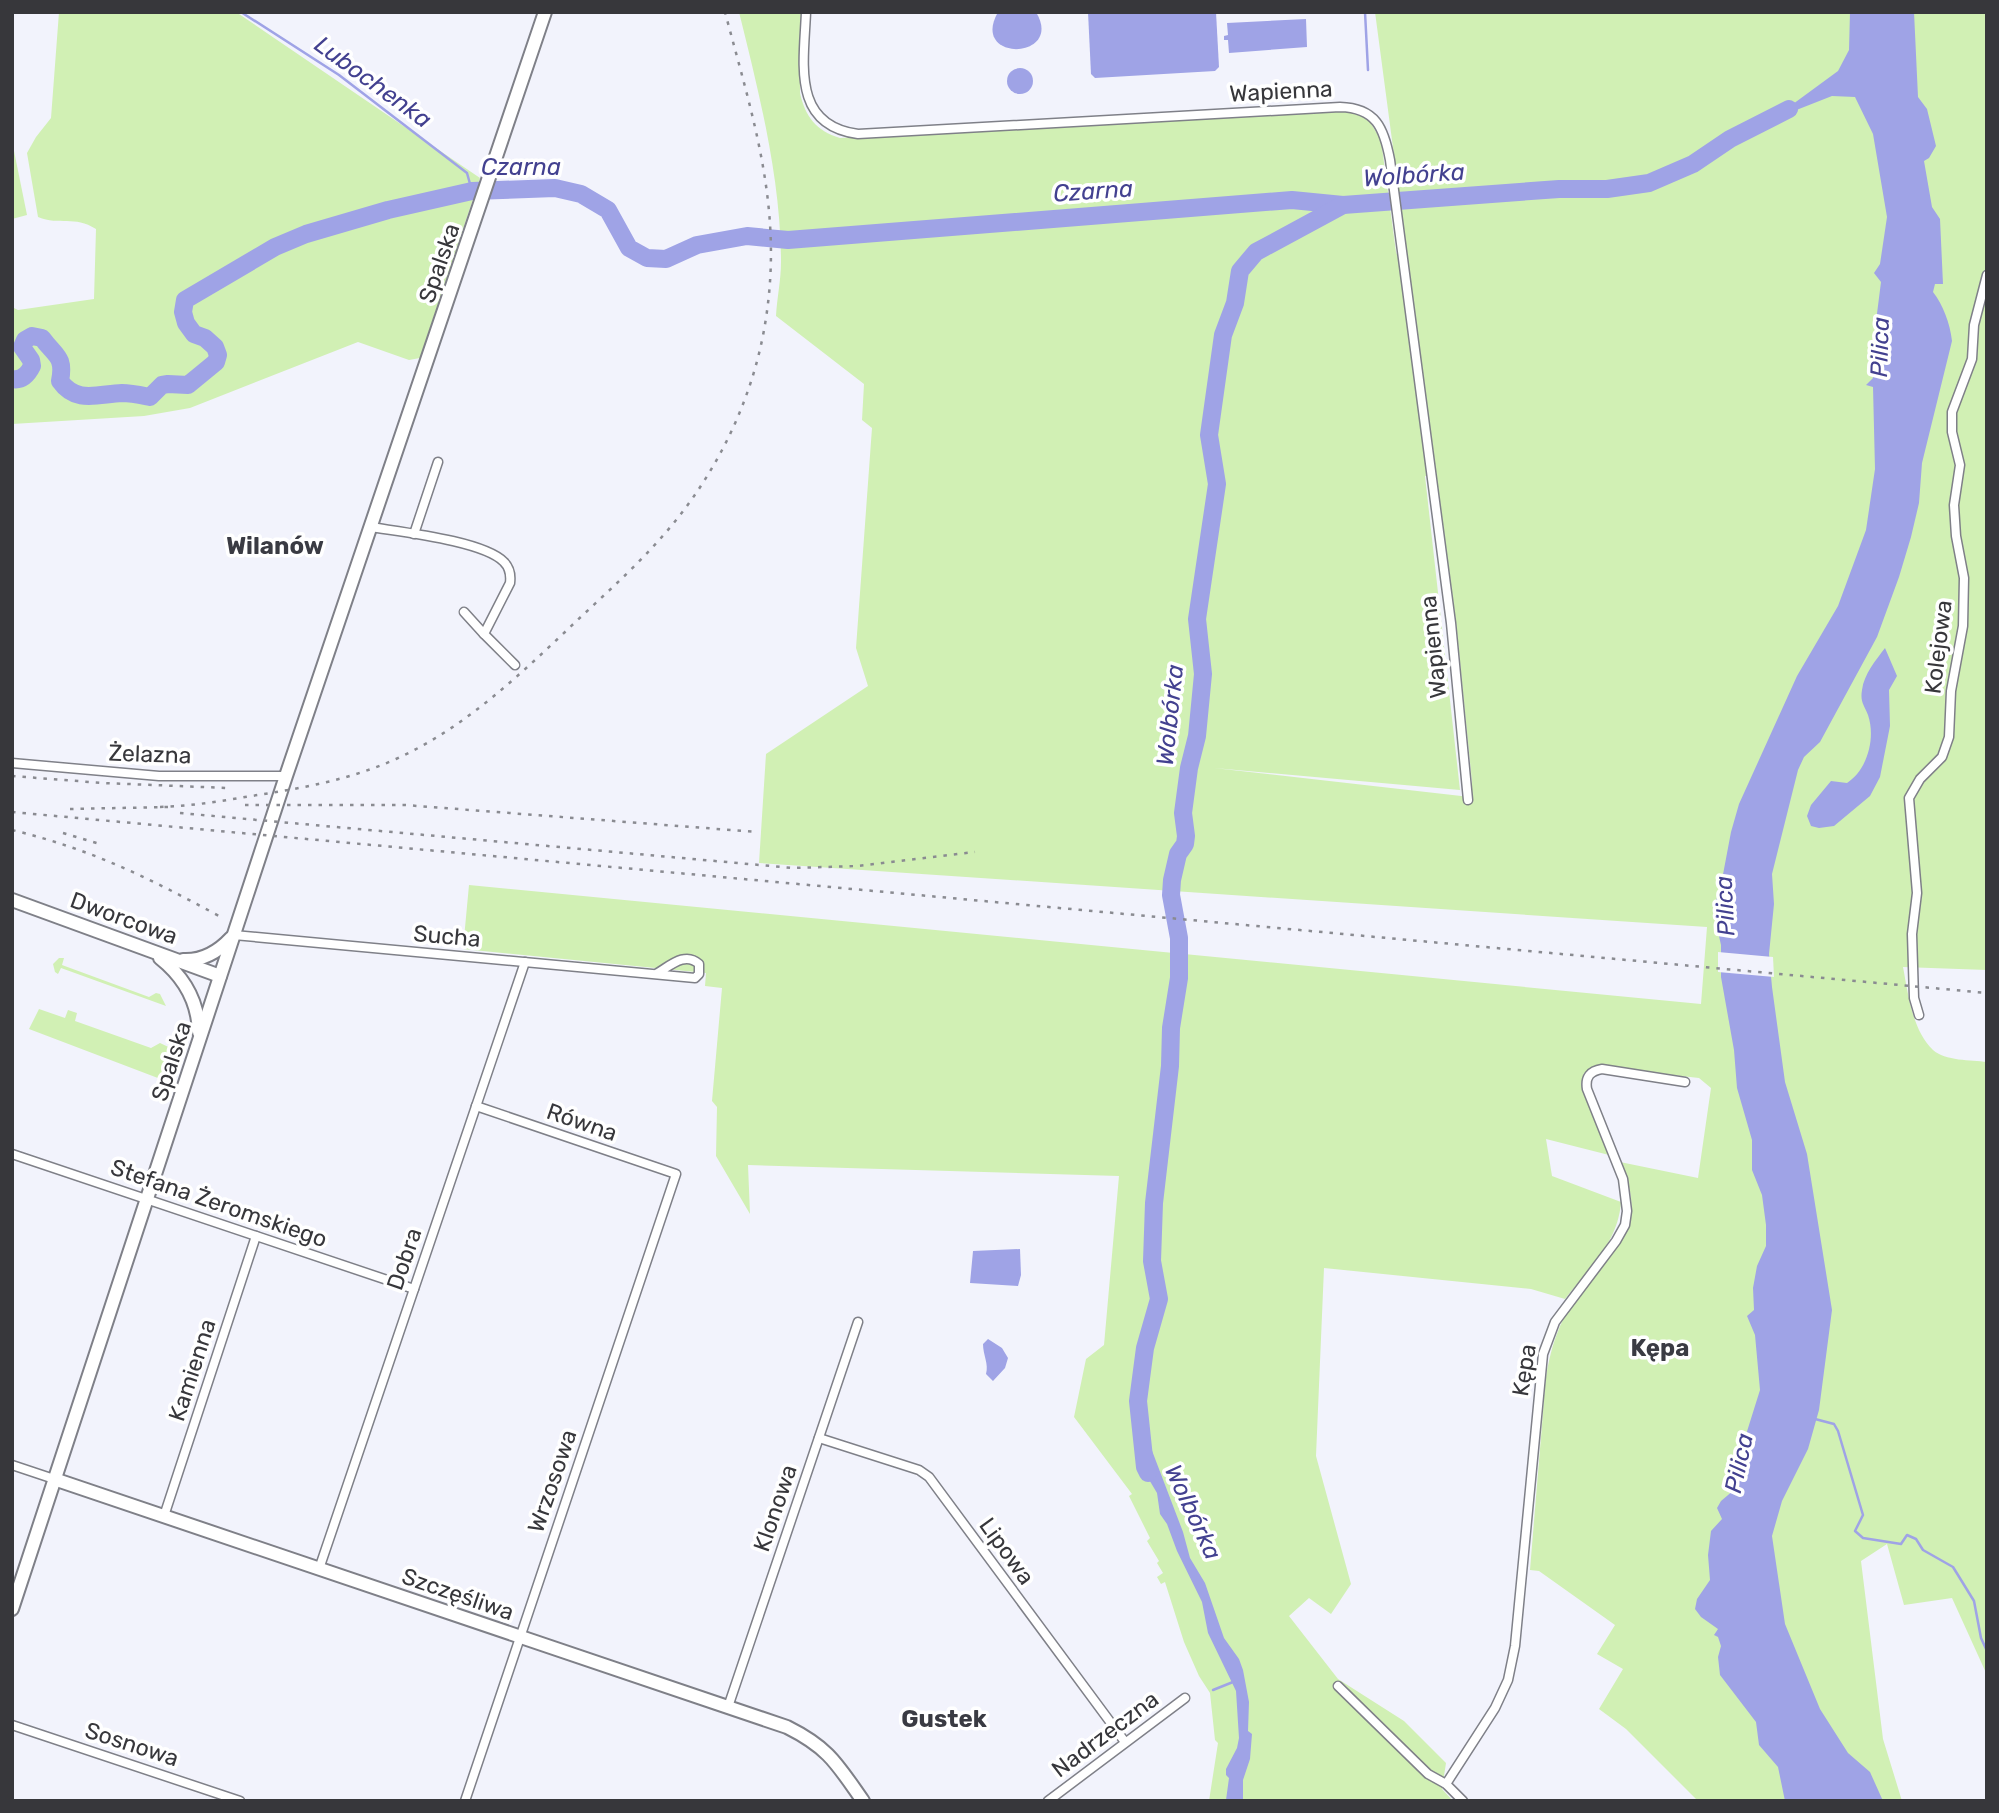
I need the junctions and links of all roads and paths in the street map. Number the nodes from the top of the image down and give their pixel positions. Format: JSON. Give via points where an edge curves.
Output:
{"nodes":[{"id":1,"x":545,"y":12,"type":"edge"},
{"id":2,"x":806,"y":12,"type":"edge"},
{"id":3,"x":1987,"y":275,"type":"edge"},
{"id":4,"x":438,"y":463,"type":"dead end"},
{"id":5,"x":371,"y":527,"type":"junction"},
{"id":6,"x":414,"y":534,"type":"junction"},
{"id":7,"x":464,"y":612,"type":"dead end"},
{"id":8,"x":484,"y":634,"type":"junction"},
{"id":9,"x":514,"y":665,"type":"dead end"},
{"id":10,"x":12,"y":763,"type":"edge"},
{"id":11,"x":286,"y":776,"type":"junction"},
{"id":12,"x":1468,"y":800,"type":"dead end"},
{"id":13,"x":12,"y":900,"type":"edge"},
{"id":14,"x":234,"y":936,"type":"junction"},
{"id":15,"x":148,"y":950,"type":"junction"},
{"id":16,"x":174,"y":959,"type":"junction"},
{"id":17,"x":525,"y":962,"type":"junction"},
{"id":18,"x":656,"y":974,"type":"junction"},
{"id":19,"x":220,"y":976,"type":"junction"},
{"id":20,"x":1919,"y":1015,"type":"dead end"},
{"id":21,"x":199,"y":1041,"type":"junction"},
{"id":22,"x":1685,"y":1082,"type":"dead end"},
{"id":23,"x":476,"y":1106,"type":"junction"},
{"id":24,"x":12,"y":1154,"type":"edge"},
{"id":25,"x":676,"y":1174,"type":"joint"},
{"id":26,"x":147,"y":1199,"type":"junction"},
{"id":27,"x":256,"y":1236,"type":"junction"},
{"id":28,"x":414,"y":1289,"type":"junction"},
{"id":29,"x":858,"y":1322,"type":"dead end"},
{"id":30,"x":819,"y":1438,"type":"junction"},
{"id":31,"x":12,"y":1465,"type":"edge"},
{"id":32,"x":54,"y":1479,"type":"junction"},
{"id":33,"x":164,"y":1516,"type":"junction"},
{"id":34,"x":319,"y":1569,"type":"junction"},
{"id":35,"x":12,"y":1609,"type":"edge"},
{"id":36,"x":519,"y":1637,"type":"junction"},
{"id":37,"x":1338,"y":1686,"type":"dead end"},
{"id":38,"x":1185,"y":1698,"type":"dead end"},
{"id":39,"x":728,"y":1707,"type":"junction"},
{"id":40,"x":12,"y":1725,"type":"edge"},
{"id":41,"x":1125,"y":1742,"type":"junction"},
{"id":42,"x":1446,"y":1784,"type":"junction"},
{"id":43,"x":240,"y":1801,"type":"edge"},
{"id":44,"x":465,"y":1801,"type":"edge"},
{"id":45,"x":863,"y":1801,"type":"edge"},
{"id":46,"x":1048,"y":1801,"type":"edge"},
{"id":47,"x":1463,"y":1801,"type":"edge"}],
"edges":[{"from":1,"to":5,"type":"street","name":"Spalska"},
{"from":2,"to":12,"type":"street","name":"Wapienna","via":[[804,58],[809,103],[822,120],[846,132],[1349,107],[1375,120],[1386,138],[1390,160],[1451,623]]},
{"from":3,"to":20,"type":"street","name":"Kolejowa","via":[[1974,325],[1972,359],[1952,412],[1960,465],[1954,505],[1964,579],[1964,626],[1951,691],[1949,737],[1942,757],[1909,798],[1917,893],[1912,934],[1914,998]]},
{"from":4,"to":6,"type":"street"},
{"from":5,"to":6,"type":"street"},
{"from":5,"to":11,"type":"street","name":"Spalska"},
{"from":6,"to":8,"type":"street","via":[[457,542],[505,562],[510,583]]},
{"from":7,"to":8,"type":"street"},
{"from":8,"to":9,"type":"street"},
{"from":10,"to":11,"type":"street","name":"Żelazna","via":[[159,776]]},
{"from":11,"to":14,"type":"street","name":"Spalska"},
{"from":13,"to":15,"type":"street","name":"Dworcowa"},
{"from":14,"to":16,"type":"street","via":[[206,957]]},
{"from":14,"to":17,"type":"street","name":"Sucha"},
{"from":14,"to":19,"type":"street","name":"Spalska"},
{"from":15,"to":16,"type":"street","name":"Dworcowa"},
{"from":15,"to":21,"type":"street","via":[[177,973],[192,997],[198,1012]]},
{"from":16,"to":19,"type":"street","name":"Dworcowa"},
{"from":17,"to":18,"type":"street","name":"Sucha"},
{"from":17,"to":23,"type":"street","name":"Dobra"},
{"from":18,"to":18,"type":"street","name":"Sucha","via":[[695,978],[699,964],[685,957]]},
{"from":19,"to":21,"type":"street","name":"Spalska"},
{"from":21,"to":26,"type":"street","name":"Spalska"},
{"from":22,"to":42,"type":"street","name":"Kępa","via":[[1602,1069],[1588,1076],[1586,1083],[1623,1179],[1625,1225],[1555,1322],[1543,1354],[1508,1680]]},
{"from":23,"to":25,"type":"street","name":"Równa"},
{"from":23,"to":28,"type":"street","name":"Dobra"},
{"from":24,"to":26,"type":"street","name":"Stefana Żeromskiego"},
{"from":25,"to":36,"type":"street","name":"Wrzosowa"},
{"from":26,"to":27,"type":"street","name":"Stefana Żeromskiego"},
{"from":26,"to":32,"type":"street","name":"Spalska"},
{"from":27,"to":28,"type":"street","name":"Stefana Żeromskiego"},
{"from":27,"to":33,"type":"street","name":"Kamienna"},
{"from":28,"to":34,"type":"street","name":"Dobra"},
{"from":29,"to":30,"type":"street","name":"Klonowa"},
{"from":30,"to":39,"type":"street","name":"Klonowa"},
{"from":30,"to":41,"type":"street","name":"Lipowa","via":[[929,1477]]},
{"from":31,"to":32,"type":"street","name":"Szczęśliwa"},
{"from":32,"to":33,"type":"street","name":"Szczęśliwa"},
{"from":32,"to":35,"type":"street","name":"Spalska"},
{"from":33,"to":34,"type":"street","name":"Szczęśliwa"},
{"from":34,"to":36,"type":"street","name":"Szczęśliwa"},
{"from":36,"to":39,"type":"street","name":"Szczęśliwa"},
{"from":36,"to":44,"type":"street","name":"Wrzosowa"},
{"from":37,"to":42,"type":"street","via":[[1428,1774]]},
{"from":38,"to":41,"type":"street","name":"Nadrzeczna"},
{"from":39,"to":45,"type":"street","name":"Szczęśliwa","via":[[810,1739],[824,1749]]},
{"from":40,"to":43,"type":"street","name":"Sosnowa"},
{"from":41,"to":46,"type":"street","name":"Nadrzeczna"},
{"from":42,"to":47,"type":"street"}]}
